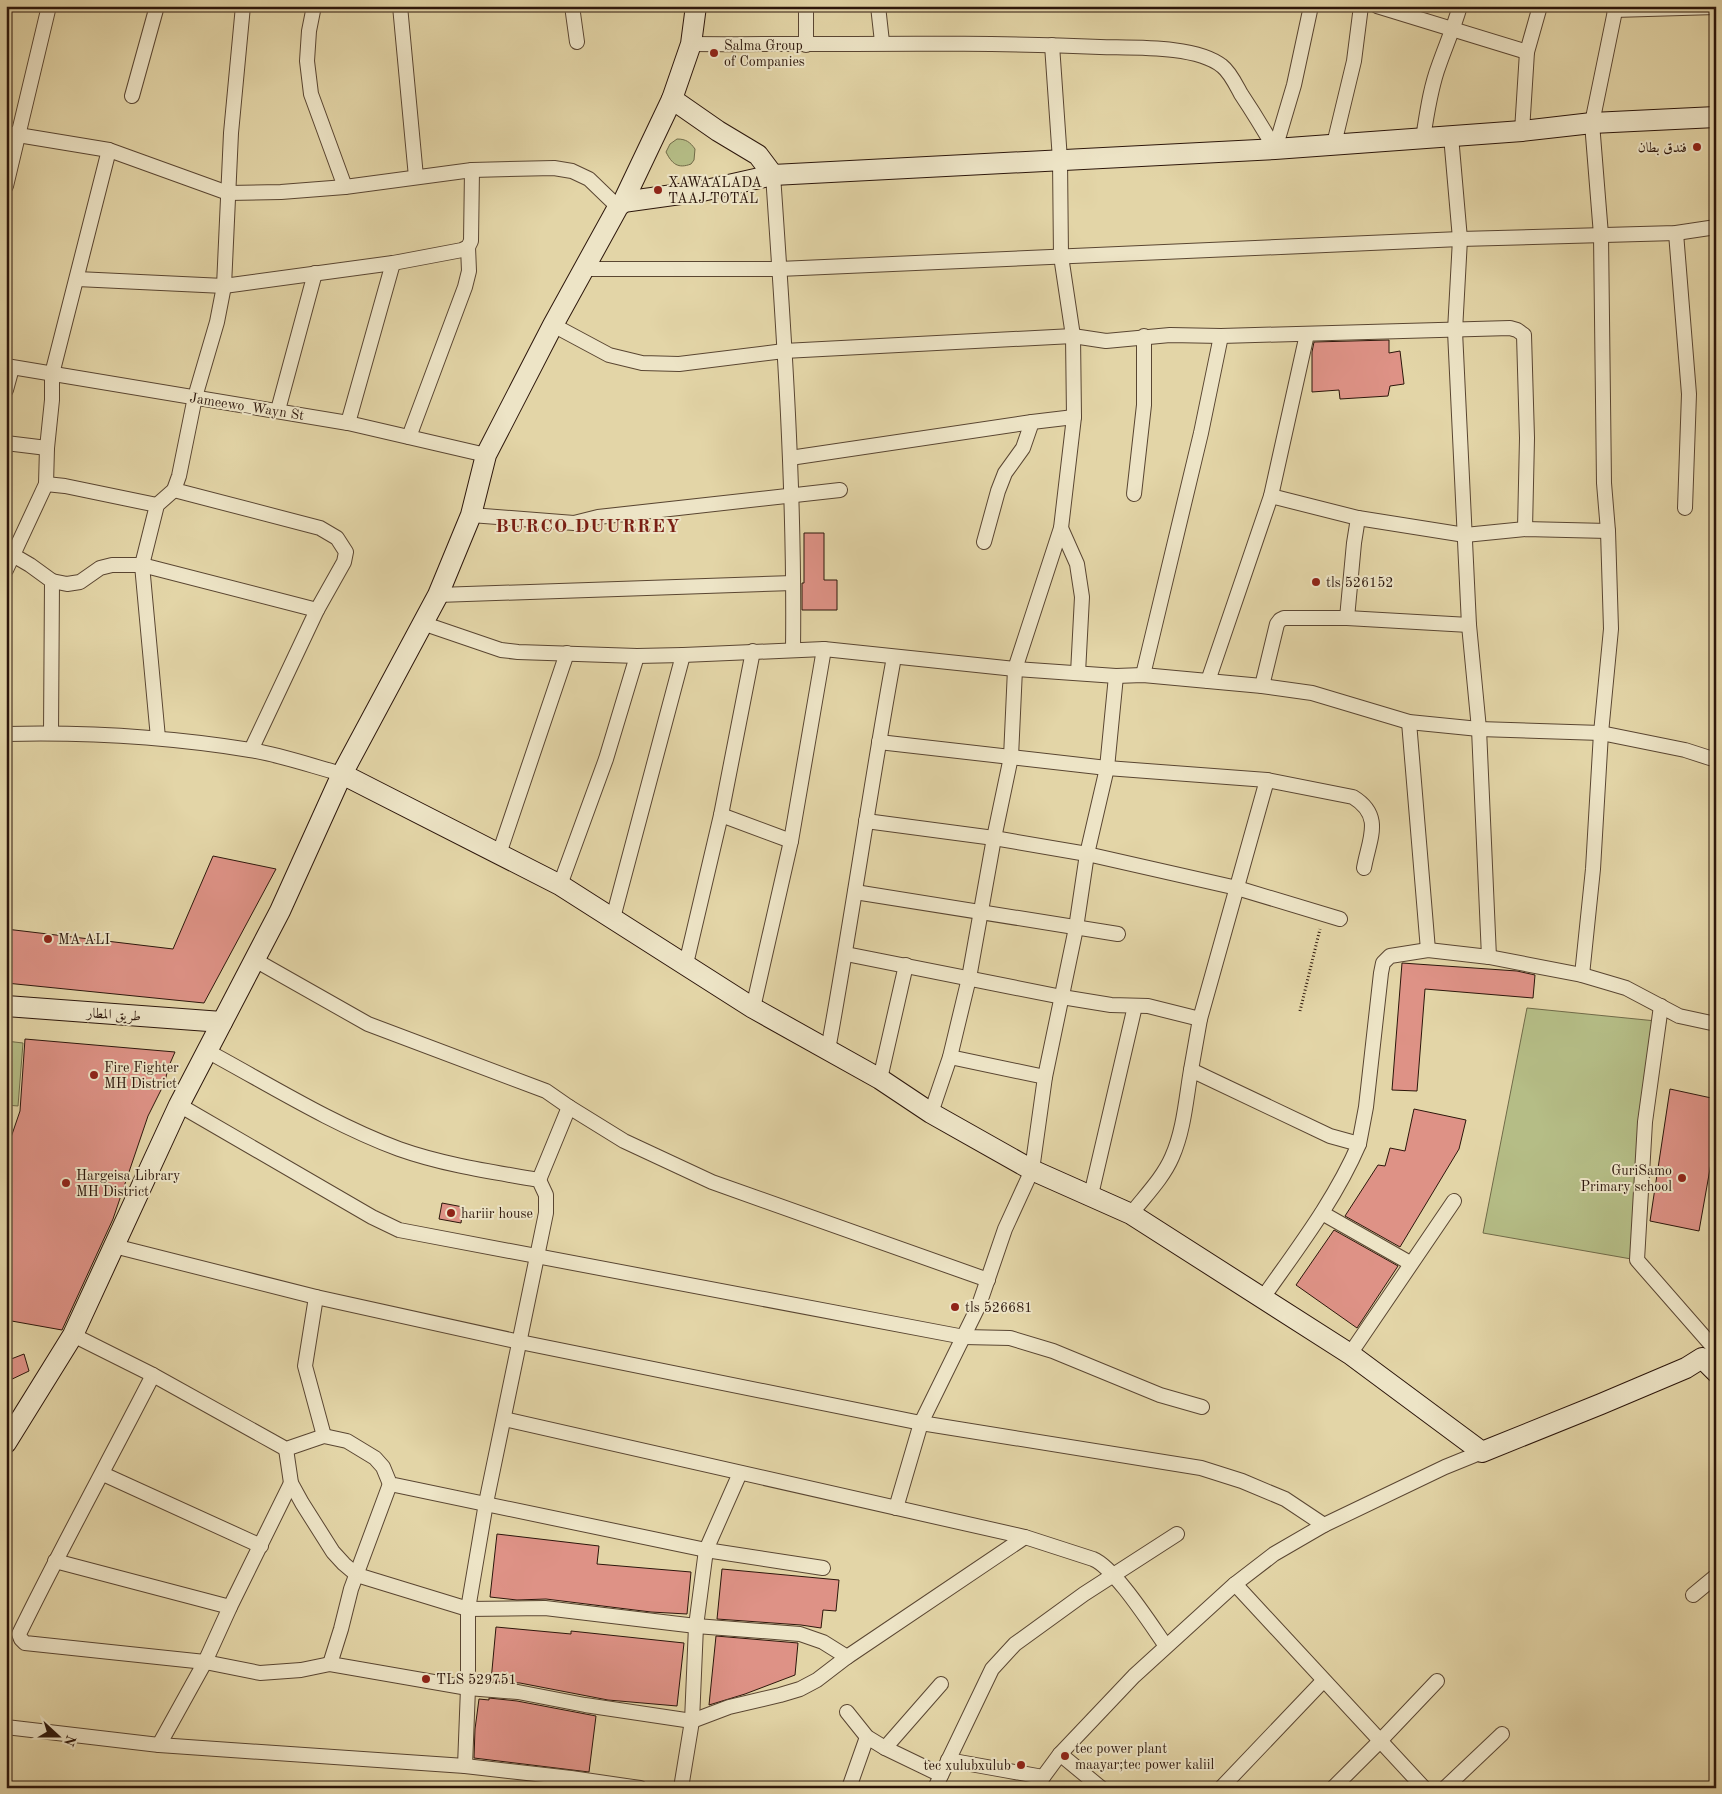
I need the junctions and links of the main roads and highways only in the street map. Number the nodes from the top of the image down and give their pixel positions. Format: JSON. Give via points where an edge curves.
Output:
{"nodes":[{"id":1,"x":696,"y":6,"type":"edge"},
{"id":2,"x":672,"y":99,"type":"junction"},
{"id":3,"x":1716,"y":117,"type":"edge"},
{"id":4,"x":773,"y":175,"type":"junction"},
{"id":5,"x":621,"y":205,"type":"junction"},
{"id":6,"x":342,"y":774,"type":"junction"},
{"id":7,"x":6,"y":1006,"type":"edge"},
{"id":8,"x":222,"y":1022,"type":"junction"},
{"id":9,"x":1712,"y":1356,"type":"edge"},
{"id":10,"x":6,"y":1443,"type":"edge"}],
"edges":[{"from":1,"to":2,"type":"main road","via":[[691,44]]},
{"from":2,"to":4,"type":"main road","via":[[758,155]]},
{"from":2,"to":5,"type":"main road"},
{"from":3,"to":4,"type":"main road","via":[[1592,123],[1522,132],[1275,149]]},
{"from":4,"to":5,"type":"main road","via":[[702,192]]},
{"from":5,"to":6,"type":"main road","via":[[553,325],[486,455],[471,515],[438,595]]},
{"from":6,"to":8,"type":"main road","via":[[280,911]]},
{"from":6,"to":9,"type":"main road","via":[[560,885],[753,1008],[880,1079],[930,1114],[1032,1170],[1131,1214],[1350,1354],[1482,1452]]},
{"from":7,"to":8,"type":"main road","name":"طريق المطار"},
{"from":8,"to":10,"type":"main road","via":[[179,1105],[73,1335]]}]}
